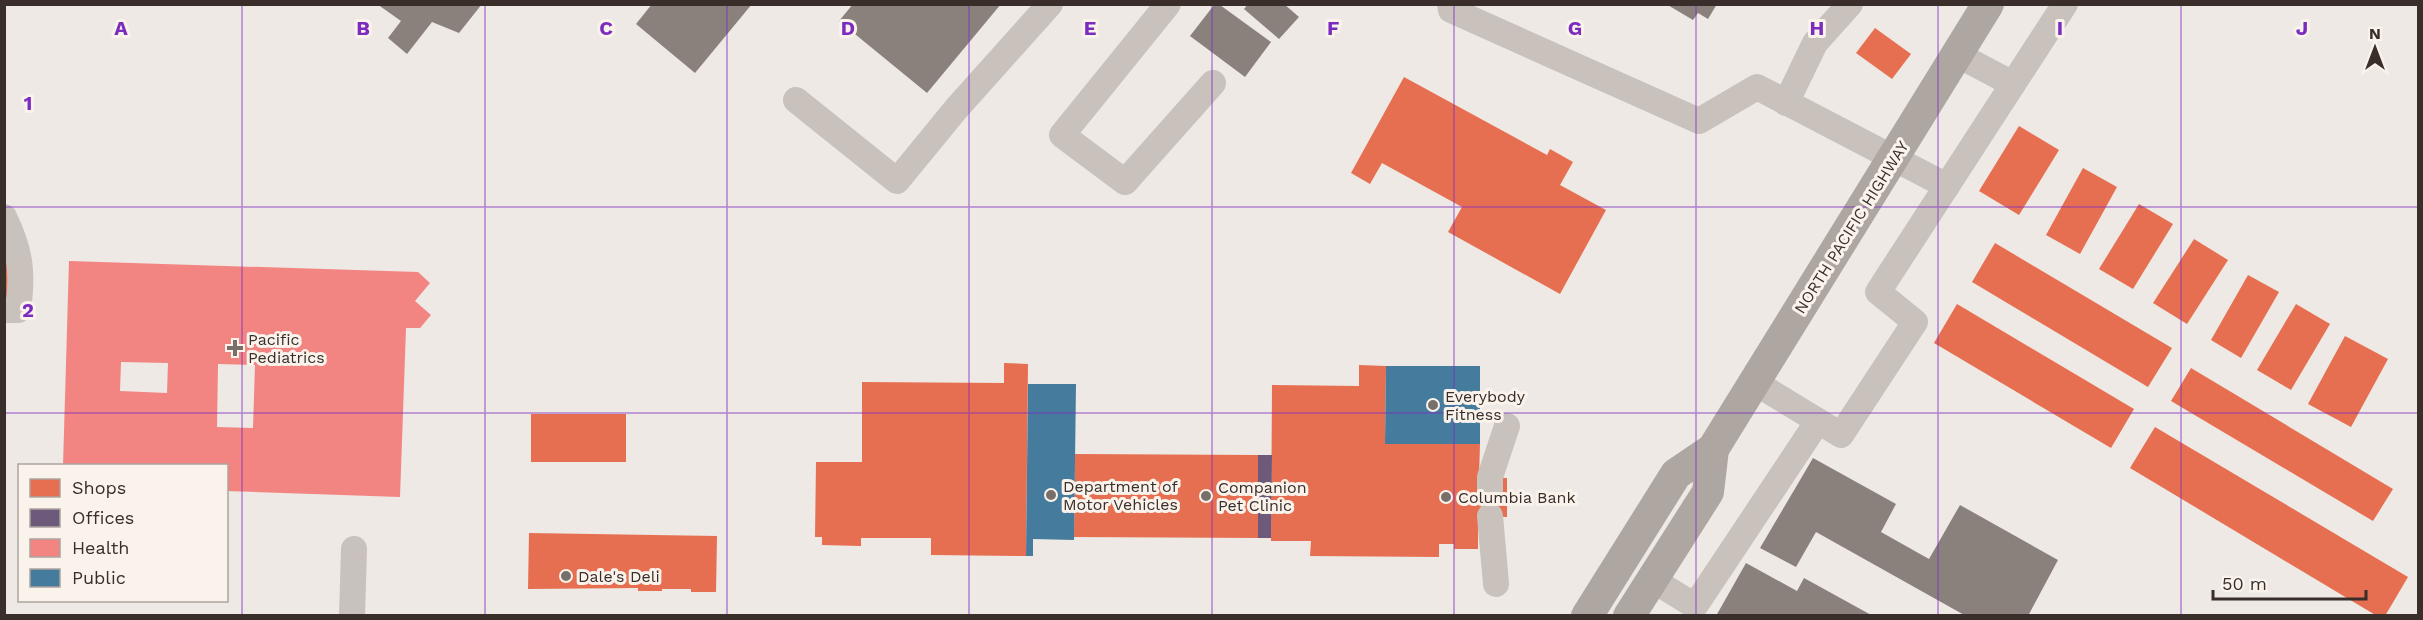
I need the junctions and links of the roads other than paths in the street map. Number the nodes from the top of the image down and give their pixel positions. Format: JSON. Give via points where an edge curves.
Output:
{"nodes":[{"id":1,"x":1050,"y":4,"type":"edge"},
{"id":2,"x":1168,"y":4,"type":"edge"},
{"id":3,"x":1450,"y":4,"type":"edge"},
{"id":4,"x":1850,"y":4,"type":"edge"},
{"id":5,"x":1988,"y":4,"type":"edge"},
{"id":6,"x":2065,"y":4,"type":"edge"},
{"id":7,"x":1958,"y":55,"type":"junction"},
{"id":8,"x":1213,"y":83,"type":"dead end"},
{"id":9,"x":2013,"y":84,"type":"junction"},
{"id":10,"x":796,"y":100,"type":"dead end"},
{"id":11,"x":1786,"y":102,"type":"junction"},
{"id":12,"x":1893,"y":159,"type":"junction"},
{"id":13,"x":1947,"y":186,"type":"junction"},
{"id":14,"x":4,"y":217,"type":"edge"},
{"id":15,"x":4,"y":310,"type":"edge"},
{"id":16,"x":1755,"y":382,"type":"junction"},
{"id":17,"x":1818,"y":421,"type":"junction"},
{"id":18,"x":1507,"y":426,"type":"dead end"},
{"id":19,"x":1713,"y":449,"type":"junction"},
{"id":20,"x":1490,"y":477,"type":"tunnel mouth"},
{"id":21,"x":1490,"y":516,"type":"tunnel mouth"},
{"id":22,"x":354,"y":549,"type":"dead end"},
{"id":23,"x":1621,"y":561,"type":"junction"},
{"id":24,"x":1653,"y":580,"type":"junction"},
{"id":25,"x":1496,"y":584,"type":"dead end"},
{"id":26,"x":352,"y":615,"type":"edge"},
{"id":27,"x":1587,"y":615,"type":"edge"},
{"id":28,"x":1629,"y":615,"type":"edge"}],
"edges":[{"from":1,"to":10,"type":"lane","via":[[897,181]]},
{"from":2,"to":8,"type":"lane","via":[[1062,135],[1125,182]]},
{"from":3,"to":11,"type":"lane","via":[[1451,10],[1699,121],[1757,87]]},
{"from":4,"to":11,"type":"lane","via":[[1815,43]]},
{"from":5,"to":7,"type":"main road","name":"NORTH PACIFIC HIGHWAY"},
{"from":6,"to":9,"type":"lane"},
{"from":7,"to":9,"type":"lane"},
{"from":7,"to":12,"type":"main road","name":"NORTH PACIFIC HIGHWAY"},
{"from":9,"to":13,"type":"lane"},
{"from":11,"to":12,"type":"lane"},
{"from":12,"to":13,"type":"lane"},
{"from":12,"to":16,"type":"main road","name":"NORTH PACIFIC HIGHWAY"},
{"from":13,"to":17,"type":"lane","via":[[1878,292],[1915,322],[1841,435]]},
{"from":14,"to":15,"type":"lane","via":[[14,237],[22,276],[18,310]]},
{"from":16,"to":17,"type":"lane"},
{"from":16,"to":19,"type":"main road","name":"NORTH PACIFIC HIGHWAY"},
{"from":17,"to":24,"type":"lane","via":[[1695,606]]},
{"from":18,"to":20,"type":"lane"},
{"from":19,"to":23,"type":"main road","name":"NORTH PACIFIC HIGHWAY","via":[[1676,474]]},
{"from":19,"to":24,"type":"main road","name":"NORTH PACIFIC HIGHWAY","via":[[1708,492]]},
{"from":21,"to":25,"type":"lane"},
{"from":22,"to":26,"type":"lane"},
{"from":23,"to":24,"type":"main road"},
{"from":23,"to":27,"type":"main road","name":"NORTH PACIFIC HIGHWAY"},
{"from":24,"to":28,"type":"main road","name":"NORTH PACIFIC HIGHWAY"}]}
